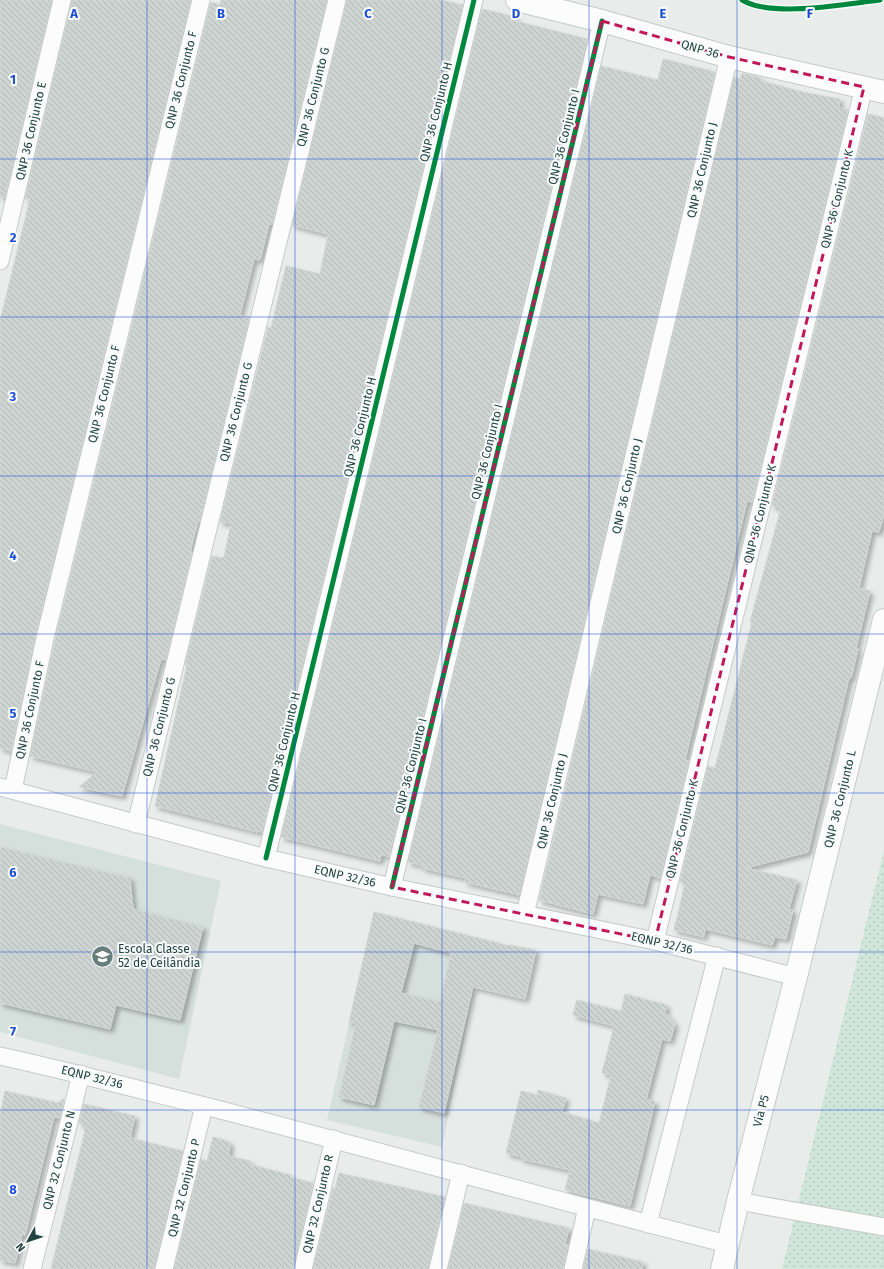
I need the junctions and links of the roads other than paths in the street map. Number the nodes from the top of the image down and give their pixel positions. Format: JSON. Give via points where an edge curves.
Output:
{"nodes":[{"id":1,"x":62,"y":0,"type":"edge"},
{"id":2,"x":201,"y":0,"type":"edge"},
{"id":3,"x":337,"y":0,"type":"edge"},
{"id":4,"x":474,"y":0,"type":"edge"},
{"id":5,"x":517,"y":0,"type":"edge"},
{"id":6,"x":602,"y":21,"type":"junction"},
{"id":7,"x":729,"y":57,"type":"junction"},
{"id":8,"x":874,"y":90,"type":"edge"},
{"id":9,"x":0,"y":261,"type":"edge"},
{"id":10,"x":884,"y":620,"type":"edge"},
{"id":11,"x":7,"y":788,"type":"edge"},
{"id":12,"x":136,"y":824,"type":"junction"},
{"id":13,"x":266,"y":858,"type":"junction"},
{"id":14,"x":392,"y":887,"type":"junction"},
{"id":15,"x":525,"y":914,"type":"junction"},
{"id":16,"x":655,"y":940,"type":"junction"},
{"id":17,"x":717,"y":956,"type":"junction"},
{"id":18,"x":796,"y":977,"type":"junction"},
{"id":19,"x":0,"y":1056,"type":"edge"},
{"id":20,"x":80,"y":1074,"type":"junction"},
{"id":21,"x":204,"y":1106,"type":"junction"},
{"id":22,"x":334,"y":1139,"type":"junction"},
{"id":23,"x":461,"y":1173,"type":"junction"},
{"id":24,"x":738,"y":1201,"type":"junction"},
{"id":25,"x":587,"y":1208,"type":"junction"},
{"id":26,"x":648,"y":1224,"type":"junction"},
{"id":27,"x":884,"y":1227,"type":"edge"},
{"id":28,"x":727,"y":1244,"type":"junction"},
{"id":29,"x":32,"y":1269,"type":"edge"},
{"id":30,"x":164,"y":1269,"type":"edge"},
{"id":31,"x":303,"y":1269,"type":"edge"},
{"id":32,"x":438,"y":1269,"type":"edge"},
{"id":33,"x":573,"y":1269,"type":"edge"},
{"id":34,"x":722,"y":1269,"type":"edge"}],
"edges":[{"from":1,"to":9,"type":"street","name":"QNP 36 Conjunto E"},
{"from":2,"to":11,"type":"street","name":"QNP 36 Conjunto F"},
{"from":3,"to":12,"type":"street","name":"QNP 36 Conjunto G"},
{"from":4,"to":13,"type":"street","name":"QNP 36 Conjunto H"},
{"from":5,"to":6,"type":"street","name":"QNP 36"},
{"from":6,"to":7,"type":"street","name":"QNP 36"},
{"from":6,"to":14,"type":"street","name":"QNP 36 Conjunto I"},
{"from":7,"to":8,"type":"street","name":"QNP 36"},
{"from":7,"to":15,"type":"street","name":"QNP 36 Conjunto J"},
{"from":8,"to":16,"type":"street","name":"QNP 36 Conjunto K"},
{"from":10,"to":18,"type":"street","name":"QNP 36 Conjunto L"},
{"from":11,"to":12,"type":"street","name":"EQNP 32/36"},
{"from":12,"to":13,"type":"street","name":"EQNP 32/36"},
{"from":13,"to":14,"type":"street","name":"EQNP 32/36"},
{"from":14,"to":15,"type":"street","name":"EQNP 32/36"},
{"from":15,"to":16,"type":"street","name":"EQNP 32/36"},
{"from":16,"to":17,"type":"street","name":"EQNP 32/36"},
{"from":17,"to":18,"type":"street","name":"EQNP 32/36"},
{"from":17,"to":26,"type":"street"},
{"from":18,"to":24,"type":"street","name":"Via P5"},
{"from":19,"to":20,"type":"street","name":"EQNP 32/36"},
{"from":20,"to":21,"type":"street","name":"EQNP 32/36"},
{"from":20,"to":29,"type":"street","name":"QNP 32 Conjunto N"},
{"from":21,"to":22,"type":"street","name":"EQNP 32/36"},
{"from":21,"to":30,"type":"street","name":"QNP 32 Conjunto P"},
{"from":22,"to":23,"type":"street","name":"EQNP 32/36"},
{"from":22,"to":31,"type":"street","name":"QNP 32 Conjunto R"},
{"from":23,"to":25,"type":"street","name":"EQNP 32/36"},
{"from":23,"to":32,"type":"street"},
{"from":24,"to":27,"type":"street"},
{"from":24,"to":28,"type":"street","name":"Via P5"},
{"from":25,"to":26,"type":"street","name":"EQNP 32/36"},
{"from":25,"to":33,"type":"street"},
{"from":26,"to":28,"type":"street","name":"EQNP 32/36"},
{"from":28,"to":34,"type":"street","name":"Via P5"}]}
